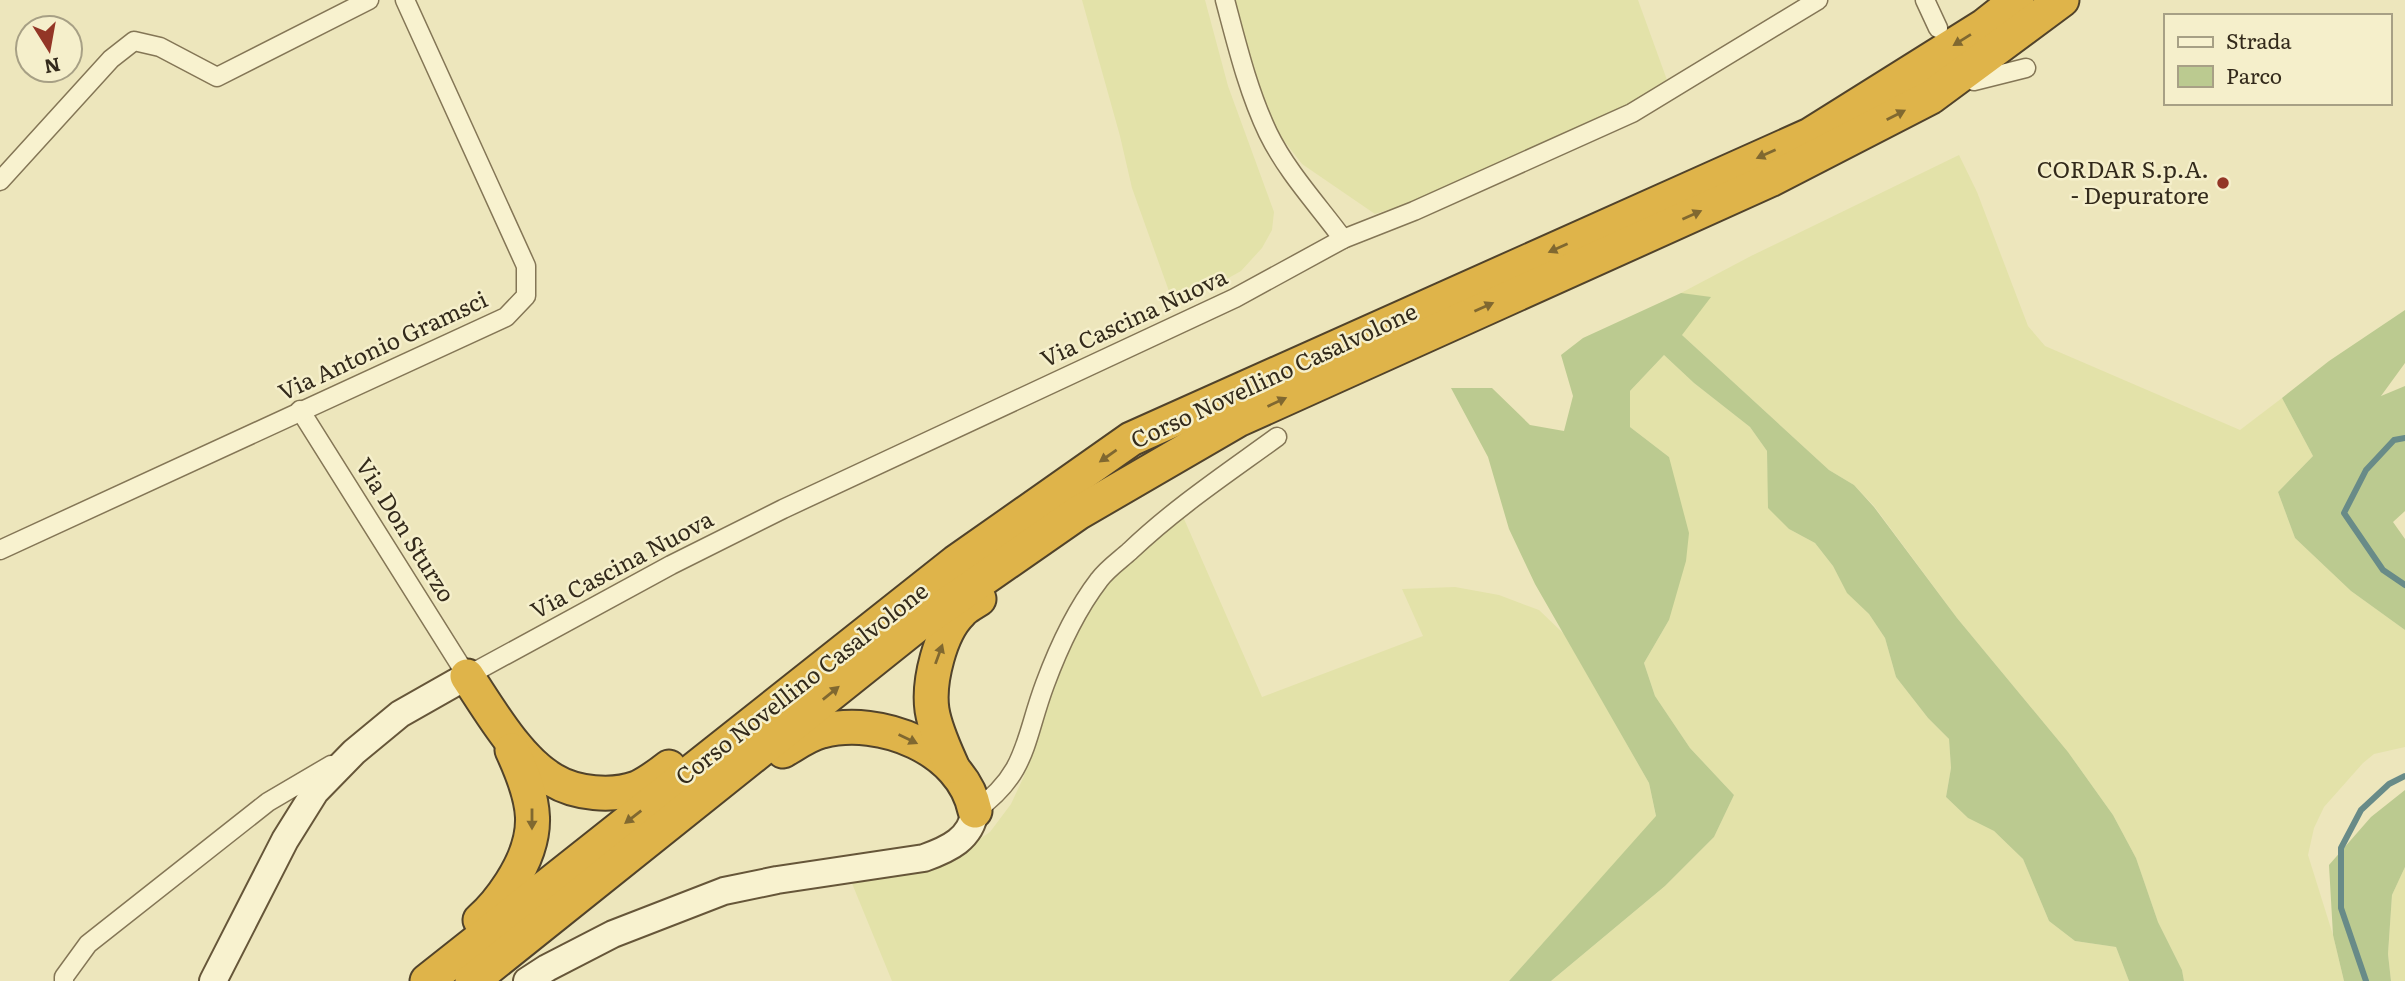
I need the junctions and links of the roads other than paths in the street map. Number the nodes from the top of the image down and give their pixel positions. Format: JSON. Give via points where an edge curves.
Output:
{"nodes":[{"id":1,"x":369,"y":0,"type":"edge"},
{"id":2,"x":405,"y":0,"type":"edge"},
{"id":3,"x":1225,"y":0,"type":"edge"},
{"id":4,"x":1818,"y":0,"type":"edge"},
{"id":5,"x":1924,"y":0,"type":"edge"},
{"id":6,"x":2017,"y":0,"type":"edge"},
{"id":7,"x":2062,"y":0,"type":"edge"},
{"id":8,"x":1938,"y":28,"type":"dead end"},
{"id":9,"x":2026,"y":68,"type":"dead end"},
{"id":10,"x":1974,"y":81,"type":"dead end"},
{"id":11,"x":0,"y":181,"type":"edge"},
{"id":12,"x":1343,"y":239,"type":"junction"},
{"id":13,"x":300,"y":410,"type":"junction"},
{"id":14,"x":1216,"y":433,"type":"junction"},
{"id":15,"x":1277,"y":437,"type":"dead end"},
{"id":16,"x":0,"y":550,"type":"edge"},
{"id":17,"x":956,"y":562,"type":"junction"},
{"id":18,"x":467,"y":676,"type":"junction"},
{"id":19,"x":504,"y":732,"type":"junction"},
{"id":20,"x":354,"y":752,"type":"junction"},
{"id":21,"x":952,"y":766,"type":"junction"},
{"id":22,"x":975,"y":811,"type":"junction"},
{"id":23,"x":538,"y":929,"type":"junction"},
{"id":24,"x":64,"y":981,"type":"edge"},
{"id":25,"x":213,"y":981,"type":"edge"},
{"id":26,"x":412,"y":981,"type":"edge"},
{"id":27,"x":427,"y":981,"type":"edge"},
{"id":28,"x":472,"y":981,"type":"edge"},
{"id":29,"x":527,"y":981,"type":"edge"}],
"edges":[{"from":1,"to":11,"type":"street","via":[[217,77],[160,47],[134,41],[111,59]]},
{"from":2,"to":13,"type":"street","name":"Via Antonio Gramsci","via":[[526,266],[526,296],[506,317]]},
{"from":3,"to":12,"type":"street","via":[[1248,86],[1269,136]]},
{"from":4,"to":12,"type":"street","name":"Via Cascina Nuova","via":[[1632,113]]},
{"from":5,"to":8,"type":"street"},
{"from":6,"to":17,"type":"highway","name":"Corso Novellino Casalvolone","one_way":true,"via":[[1984,26],[1810,135],[1131,439]]},
{"from":14,"to":7,"type":"highway","name":"Corso Novellino Casalvolone","one_way":true,"via":[[1770,180],[1931,97]]},
{"from":9,"to":10,"type":"street"},
{"from":12,"to":18,"type":"street","name":"Via Cascina Nuova","via":[[1235,298],[783,509]]},
{"from":13,"to":16,"type":"street","name":"Via Antonio Gramsci"},
{"from":13,"to":18,"type":"street","name":"Via Don Sturzo"},
{"from":21,"to":14,"type":"highway","one_way":true,"via":[[932,710],[931,681],[960,612]]},
{"from":23,"to":14,"type":"highway","name":"Corso Novellino Casalvolone","one_way":true,"via":[[917,625],[1078,513]]},
{"from":15,"to":22,"type":"street","via":[[1162,520],[1099,579],[1045,684],[1020,764],[994,797]]},
{"from":17,"to":19,"type":"highway","via":[[638,788],[595,793],[553,780]]},
{"from":17,"to":27,"type":"highway","name":"Corso Novellino Casalvolone","one_way":true},
{"from":18,"to":19,"type":"highway"},
{"from":18,"to":20,"type":"street","via":[[400,715]]},
{"from":19,"to":26,"type":"highway","one_way":true,"via":[[527,781],[534,813],[525,862],[496,906]]},
{"from":20,"to":24,"type":"street","via":[[268,802],[88,944]]},
{"from":20,"to":25,"type":"street","via":[[316,792],[285,840]]},
{"from":21,"to":22,"type":"highway","via":[[968,789]]},
{"from":23,"to":21,"type":"highway","one_way":true,"via":[[785,750],[820,731],[866,728],[895,733]]},
{"from":22,"to":29,"type":"street","via":[[967,834],[925,858],[724,891],[613,934]]},
{"from":23,"to":28,"type":"highway","name":"Corso Novellino Casalvolone"}]}
